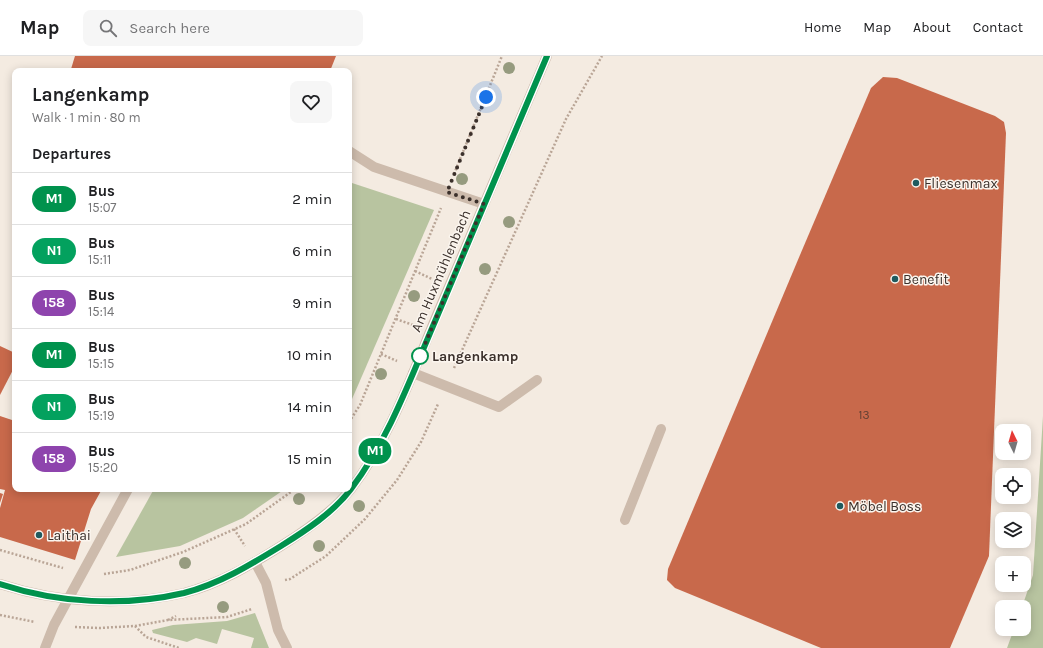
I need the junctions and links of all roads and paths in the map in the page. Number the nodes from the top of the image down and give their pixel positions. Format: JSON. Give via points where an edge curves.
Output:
{"nodes":[{"id":1,"x":502,"y":56,"type":"edge"},
{"id":2,"x":547,"y":56,"type":"edge"},
{"id":3,"x":602,"y":56,"type":"edge"},
{"id":4,"x":352,"y":153,"type":"edge"},
{"id":5,"x":447,"y":192,"type":"junction"},
{"id":6,"x":484,"y":204,"type":"junction"},
{"id":7,"x":415,"y":271,"type":"junction"},
{"id":8,"x":433,"y":279,"type":"dead end"},
{"id":9,"x":396,"y":318,"type":"junction"},
{"id":10,"x":414,"y":326,"type":"dead end"},
{"id":11,"x":381,"y":354,"type":"junction"},
{"id":12,"x":399,"y":362,"type":"dead end"},
{"id":13,"x":413,"y":373,"type":"junction"},
{"id":14,"x":537,"y":380,"type":"dead end"},
{"id":15,"x":446,"y":386,"type":"junction"},
{"id":16,"x":352,"y":417,"type":"edge"},
{"id":17,"x":661,"y":429,"type":"dead end"},
{"id":18,"x":352,"y":487,"type":"edge"},
{"id":19,"x":126,"y":492,"type":"edge"},
{"id":20,"x":291,"y":492,"type":"edge"},
{"id":21,"x":348,"y":492,"type":"edge"},
{"id":22,"x":625,"y":520,"type":"dead end"},
{"id":23,"x":0,"y":550,"type":"edge"},
{"id":24,"x":255,"y":562,"type":"junction"},
{"id":25,"x":82,"y":573,"type":"junction"},
{"id":26,"x":290,"y":579,"type":"dead end"},
{"id":27,"x":0,"y":584,"type":"edge"},
{"id":28,"x":68,"y":600,"type":"junction"},
{"id":29,"x":254,"y":608,"type":"dead end"},
{"id":30,"x":45,"y":648,"type":"edge"},
{"id":31,"x":179,"y":648,"type":"edge"},
{"id":32,"x":287,"y":648,"type":"edge"}],
"edges":[{"from":1,"to":5,"type":"path"},
{"from":2,"to":6,"type":"street","name":"Am Huxmühlenbach"},
{"from":3,"to":15,"type":"path","via":[[566,119]]},
{"from":4,"to":5,"type":"street","via":[[374,167]]},
{"from":5,"to":6,"type":"street"},
{"from":5,"to":7,"type":"path"},
{"from":6,"to":13,"type":"street","name":"Am Huxmühlenbach"},
{"from":7,"to":8,"type":"path"},
{"from":7,"to":9,"type":"path"},
{"from":9,"to":10,"type":"path"},
{"from":9,"to":11,"type":"path"},
{"from":11,"to":12,"type":"path"},
{"from":11,"to":16,"type":"path"},
{"from":13,"to":15,"type":"street"},
{"from":13,"to":18,"type":"street","name":"Am Huxmühlenbach","via":[[383,439]]},
{"from":14,"to":15,"type":"street","via":[[499,407]]},
{"from":15,"to":26,"type":"path","via":[[420,442],[397,480],[365,519],[326,556]]},
{"from":17,"to":22,"type":"street"},
{"from":19,"to":25,"type":"street"},
{"from":20,"to":25,"type":"path","via":[[246,524],[183,552],[130,570],[105,574]]},
{"from":21,"to":24,"type":"street","name":"Am Huxmühlenbach","via":[[311,527]]},
{"from":23,"to":25,"type":"path"},
{"from":24,"to":28,"type":"street","name":"Am Huxmühlenbach","via":[[225,578],[184,593],[132,600]]},
{"from":24,"to":32,"type":"street","via":[[266,583],[278,630]]},
{"from":25,"to":28,"type":"street"},
{"from":27,"to":28,"type":"street","name":"Am Huxmühlenbach"},
{"from":28,"to":30,"type":"street"},
{"from":29,"to":31,"type":"path","via":[[227,617],[168,620],[135,626],[146,637]]}]}
